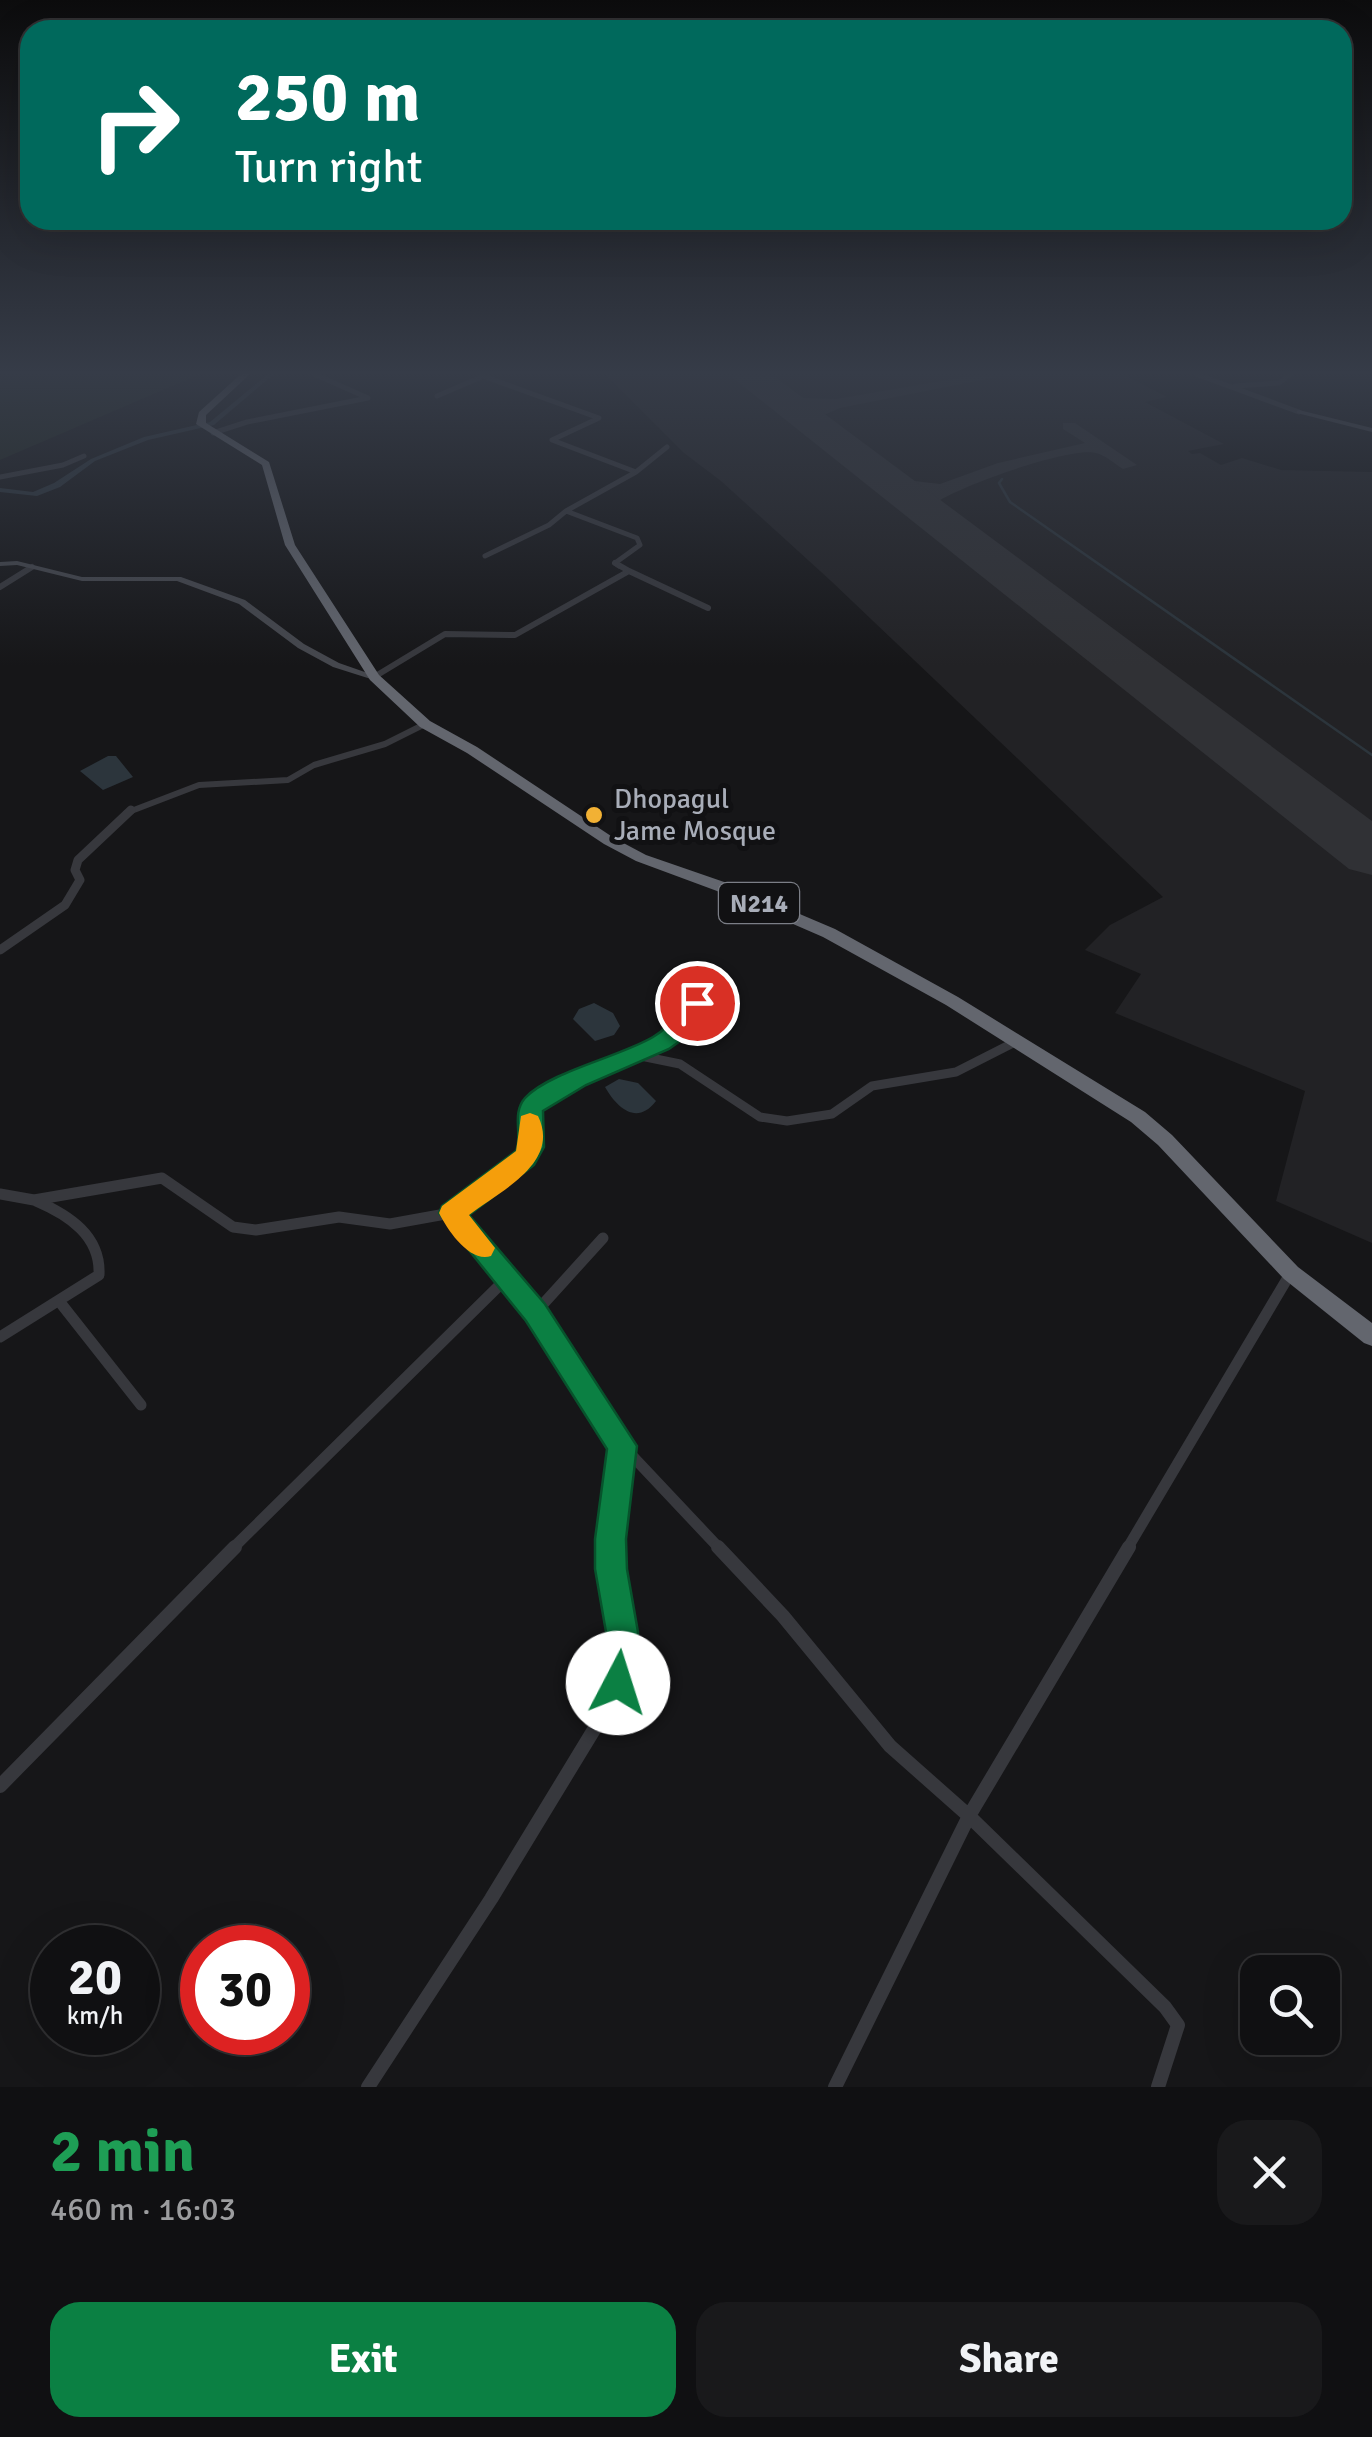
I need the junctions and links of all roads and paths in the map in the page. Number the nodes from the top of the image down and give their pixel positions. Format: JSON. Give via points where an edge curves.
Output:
{"nodes":[{"id":1,"x":28,"y":471,"type":"edge"},
{"id":2,"x":268,"y":471,"type":"edge"},
{"id":3,"x":636,"y":472,"type":"edge"},
{"id":4,"x":0,"y":477,"type":"edge"},
{"id":5,"x":566,"y":512,"type":"junction"},
{"id":6,"x":485,"y":556,"type":"dead end"},
{"id":7,"x":0,"y":564,"type":"edge"},
{"id":8,"x":32,"y":567,"type":"junction"},
{"id":9,"x":630,"y":571,"type":"junction"},
{"id":10,"x":0,"y":587,"type":"edge"},
{"id":11,"x":708,"y":608,"type":"dead end"},
{"id":12,"x":374,"y":677,"type":"junction"},
{"id":13,"x":425,"y":724,"type":"junction"},
{"id":14,"x":0,"y":950,"type":"edge"},
{"id":15,"x":697,"y":1003,"type":"dead end"},
{"id":16,"x":1017,"y":1041,"type":"junction"},
{"id":17,"x":636,"y":1056,"type":"junction"},
{"id":18,"x":0,"y":1194,"type":"edge"},
{"id":19,"x":34,"y":1200,"type":"junction"},
{"id":20,"x":452,"y":1213,"type":"junction"},
{"id":21,"x":602,"y":1238,"type":"dead end"},
{"id":22,"x":1291,"y":1273,"type":"junction"},
{"id":23,"x":508,"y":1277,"type":"junction"},
{"id":24,"x":60,"y":1301,"type":"junction"},
{"id":25,"x":535,"y":1312,"type":"junction"},
{"id":26,"x":1372,"y":1336,"type":"edge"},
{"id":27,"x":0,"y":1337,"type":"edge"},
{"id":28,"x":141,"y":1405,"type":"dead end"},
{"id":29,"x":622,"y":1446,"type":"junction"},
{"id":30,"x":0,"y":1786,"type":"edge"},
{"id":31,"x":969,"y":1816,"type":"junction"},
{"id":32,"x":368,"y":2087,"type":"edge"},
{"id":33,"x":835,"y":2087,"type":"edge"},
{"id":34,"x":1158,"y":2087,"type":"edge"}],
"edges":[{"from":1,"to":4,"type":"street"},
{"from":2,"to":12,"type":"highway","number":"N214","via":[[290,545]]},
{"from":3,"to":5,"type":"street"},
{"from":5,"to":6,"type":"street"},
{"from":5,"to":9,"type":"street","via":[[642,541],[615,563]]},
{"from":7,"to":8,"type":"street"},
{"from":8,"to":10,"type":"street"},
{"from":8,"to":12,"type":"street","via":[[82,579],[167,577],[206,588],[242,602],[336,665]]},
{"from":9,"to":11,"type":"street"},
{"from":9,"to":12,"type":"street","via":[[515,634],[445,634]]},
{"from":12,"to":13,"type":"highway","number":"N214"},
{"from":13,"to":14,"type":"street","via":[[288,780],[199,786],[127,812],[78,860],[80,880],[64,906]]},
{"from":13,"to":16,"type":"highway","number":"N214","via":[[609,842],[830,933]]},
{"from":15,"to":17,"type":"street","via":[[682,1028]]},
{"from":16,"to":17,"type":"street","via":[[956,1072],[872,1086],[832,1114],[787,1122],[760,1117],[680,1064]]},
{"from":16,"to":22,"type":"highway","number":"N214","via":[[1166,1140]]},
{"from":17,"to":20,"type":"street","via":[[534,1104],[532,1147],[525,1158]]},
{"from":18,"to":19,"type":"street"},
{"from":19,"to":20,"type":"street","via":[[162,1178],[234,1228],[338,1216],[390,1224]]},
{"from":19,"to":24,"type":"street","via":[[82,1229],[102,1262],[99,1275]]},
{"from":20,"to":23,"type":"street"},
{"from":21,"to":25,"type":"street"},
{"from":22,"to":26,"type":"highway","number":"N214"},
{"from":22,"to":31,"type":"street"},
{"from":23,"to":25,"type":"street"},
{"from":23,"to":30,"type":"street"},
{"from":24,"to":27,"type":"street"},
{"from":24,"to":28,"type":"street"},
{"from":25,"to":29,"type":"street"},
{"from":29,"to":31,"type":"street","via":[[759,1588],[890,1746]]},
{"from":29,"to":32,"type":"street","via":[[610,1539],[622,1660],[612,1700]]},
{"from":31,"to":33,"type":"street"},
{"from":31,"to":34,"type":"street","via":[[1178,2024]]}]}
